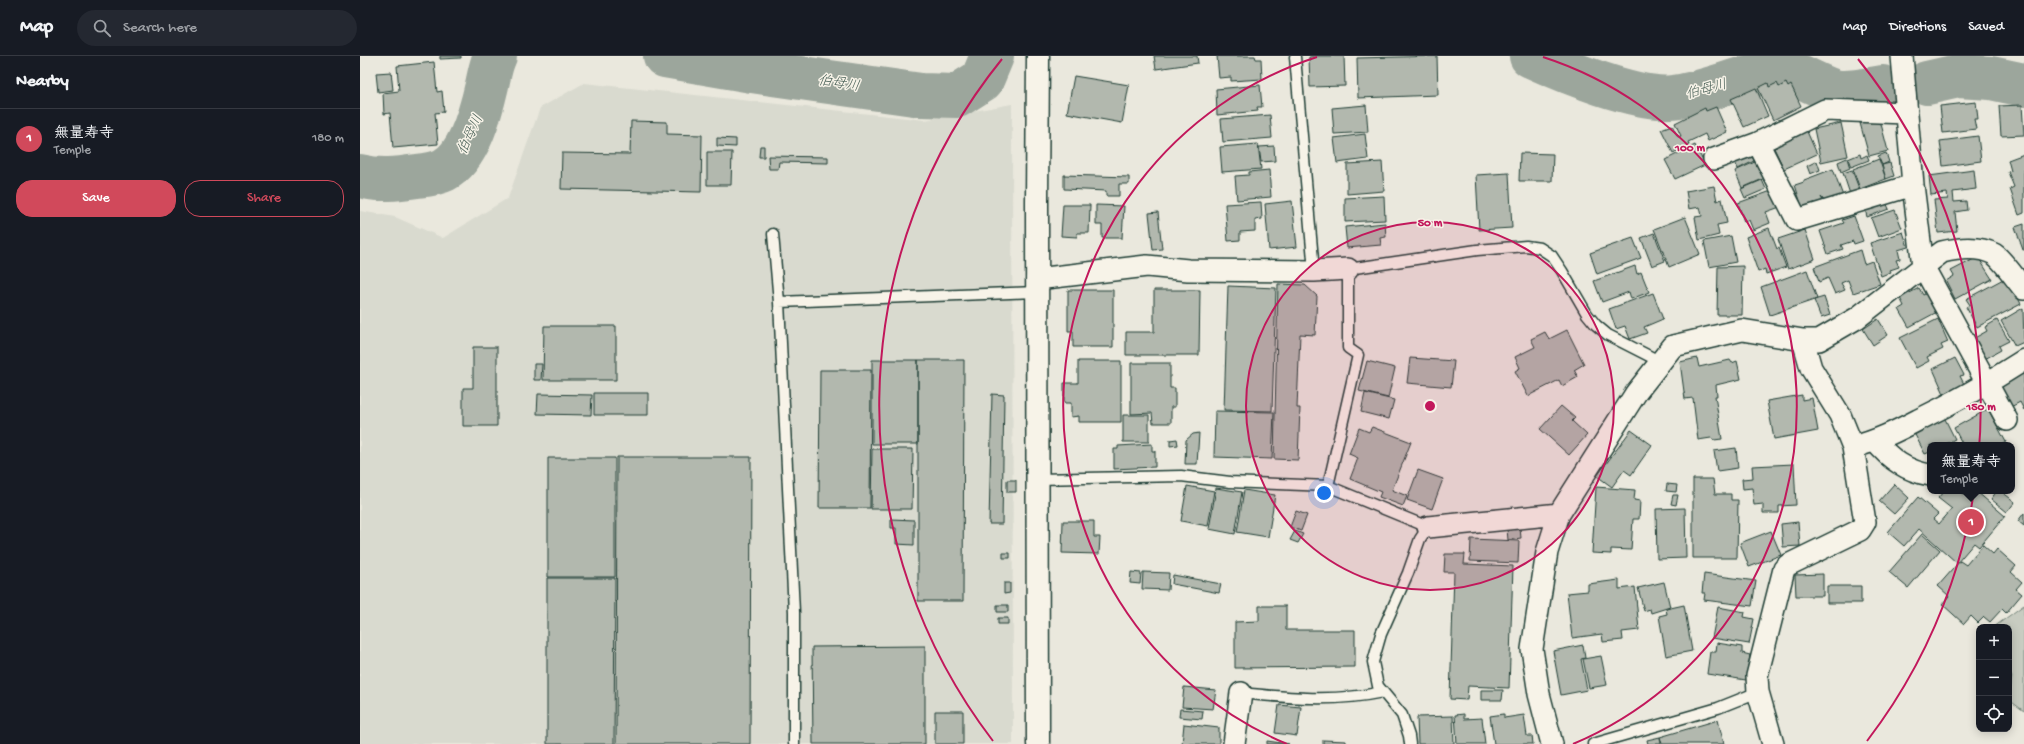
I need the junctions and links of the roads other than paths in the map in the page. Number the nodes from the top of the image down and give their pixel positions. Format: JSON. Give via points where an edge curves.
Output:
{"nodes":[{"id":1,"x":1038,"y":56,"type":"edge"},
{"id":2,"x":1902,"y":56,"type":"edge"},
{"id":3,"x":1295,"y":57,"type":"edge"},
{"id":4,"x":1906,"y":113,"type":"junction"},
{"id":5,"x":1758,"y":142,"type":"junction"},
{"id":6,"x":1714,"y":159,"type":"dead end"},
{"id":7,"x":1913,"y":185,"type":"junction"},
{"id":8,"x":773,"y":234,"type":"dead end"},
{"id":9,"x":1923,"y":266,"type":"junction"},
{"id":10,"x":1348,"y":269,"type":"junction"},
{"id":11,"x":1314,"y":271,"type":"junction"},
{"id":12,"x":1037,"y":286,"type":"junction"},
{"id":13,"x":2024,"y":290,"type":"edge"},
{"id":14,"x":780,"y":302,"type":"junction"},
{"id":15,"x":1803,"y":340,"type":"junction"},
{"id":16,"x":2024,"y":360,"type":"edge"},
{"id":17,"x":1661,"y":362,"type":"junction"},
{"id":18,"x":1986,"y":384,"type":"junction"},
{"id":19,"x":2007,"y":420,"type":"dead end"},
{"id":20,"x":1875,"y":442,"type":"junction"},
{"id":21,"x":1853,"y":447,"type":"junction"},
{"id":22,"x":1927,"y":475,"type":"edge"},
{"id":23,"x":1037,"y":479,"type":"junction"},
{"id":24,"x":1328,"y":486,"type":"junction"},
{"id":25,"x":1559,"y":514,"type":"junction"},
{"id":26,"x":1428,"y":527,"type":"junction"},
{"id":27,"x":1383,"y":692,"type":"junction"},
{"id":28,"x":1758,"y":692,"type":"junction"},
{"id":29,"x":1240,"y":693,"type":"joint"},
{"id":30,"x":794,"y":744,"type":"edge"},
{"id":31,"x":1038,"y":744,"type":"edge"},
{"id":32,"x":1234,"y":744,"type":"edge"},
{"id":33,"x":1410,"y":744,"type":"edge"},
{"id":34,"x":1552,"y":744,"type":"edge"},
{"id":35,"x":1594,"y":744,"type":"edge"},
{"id":36,"x":1773,"y":744,"type":"edge"}],
"edges":[{"from":1,"to":12,"type":"street"},
{"from":2,"to":4,"type":"street"},
{"from":3,"to":11,"type":"lane"},
{"from":4,"to":5,"type":"street","via":[[1825,110]]},
{"from":4,"to":7,"type":"street"},
{"from":5,"to":6,"type":"street"},
{"from":5,"to":7,"type":"street","via":[[1798,220]]},
{"from":7,"to":9,"type":"street"},
{"from":8,"to":14,"type":"lane"},
{"from":9,"to":13,"type":"street","via":[[1942,252],[1978,249],[1995,255]]},
{"from":9,"to":15,"type":"street","via":[[1857,318],[1819,340]]},
{"from":9,"to":18,"type":"street"},
{"from":10,"to":11,"type":"street"},
{"from":10,"to":17,"type":"lane","via":[[1477,250],[1526,246],[1540,248],[1552,256],[1596,325],[1608,335]]},
{"from":10,"to":24,"type":"lane","via":[[1348,348],[1358,355]]},
{"from":11,"to":12,"type":"street","via":[[1188,270],[1148,266]]},
{"from":12,"to":14,"type":"lane"},
{"from":12,"to":23,"type":"street"},
{"from":14,"to":30,"type":"lane","via":[[794,612]]},
{"from":15,"to":17,"type":"street","via":[[1742,330],[1673,346]]},
{"from":15,"to":21,"type":"street","via":[[1811,368],[1840,415]]},
{"from":16,"to":18,"type":"street"},
{"from":17,"to":25,"type":"street","via":[[1636,393]]},
{"from":18,"to":19,"type":"street"},
{"from":18,"to":20,"type":"street"},
{"from":20,"to":21,"type":"street"},
{"from":20,"to":22,"type":"street","via":[[1898,464]]},
{"from":21,"to":28,"type":"street","via":[[1865,522],[1860,530],[1784,569],[1757,676]]},
{"from":23,"to":24,"type":"lane","via":[[1181,476],[1230,482]]},
{"from":23,"to":31,"type":"street"},
{"from":24,"to":26,"type":"lane"},
{"from":25,"to":26,"type":"street"},
{"from":25,"to":34,"type":"street","via":[[1547,552],[1532,649],[1539,694]]},
{"from":26,"to":27,"type":"lane","via":[[1420,539],[1381,634],[1373,662],[1378,686]]},
{"from":27,"to":29,"type":"lane","via":[[1359,697],[1288,698]]},
{"from":27,"to":33,"type":"lane","via":[[1402,715],[1410,736]]},
{"from":28,"to":35,"type":"lane","via":[[1718,708]]},
{"from":28,"to":36,"type":"street"},
{"from":29,"to":32,"type":"street"}]}
